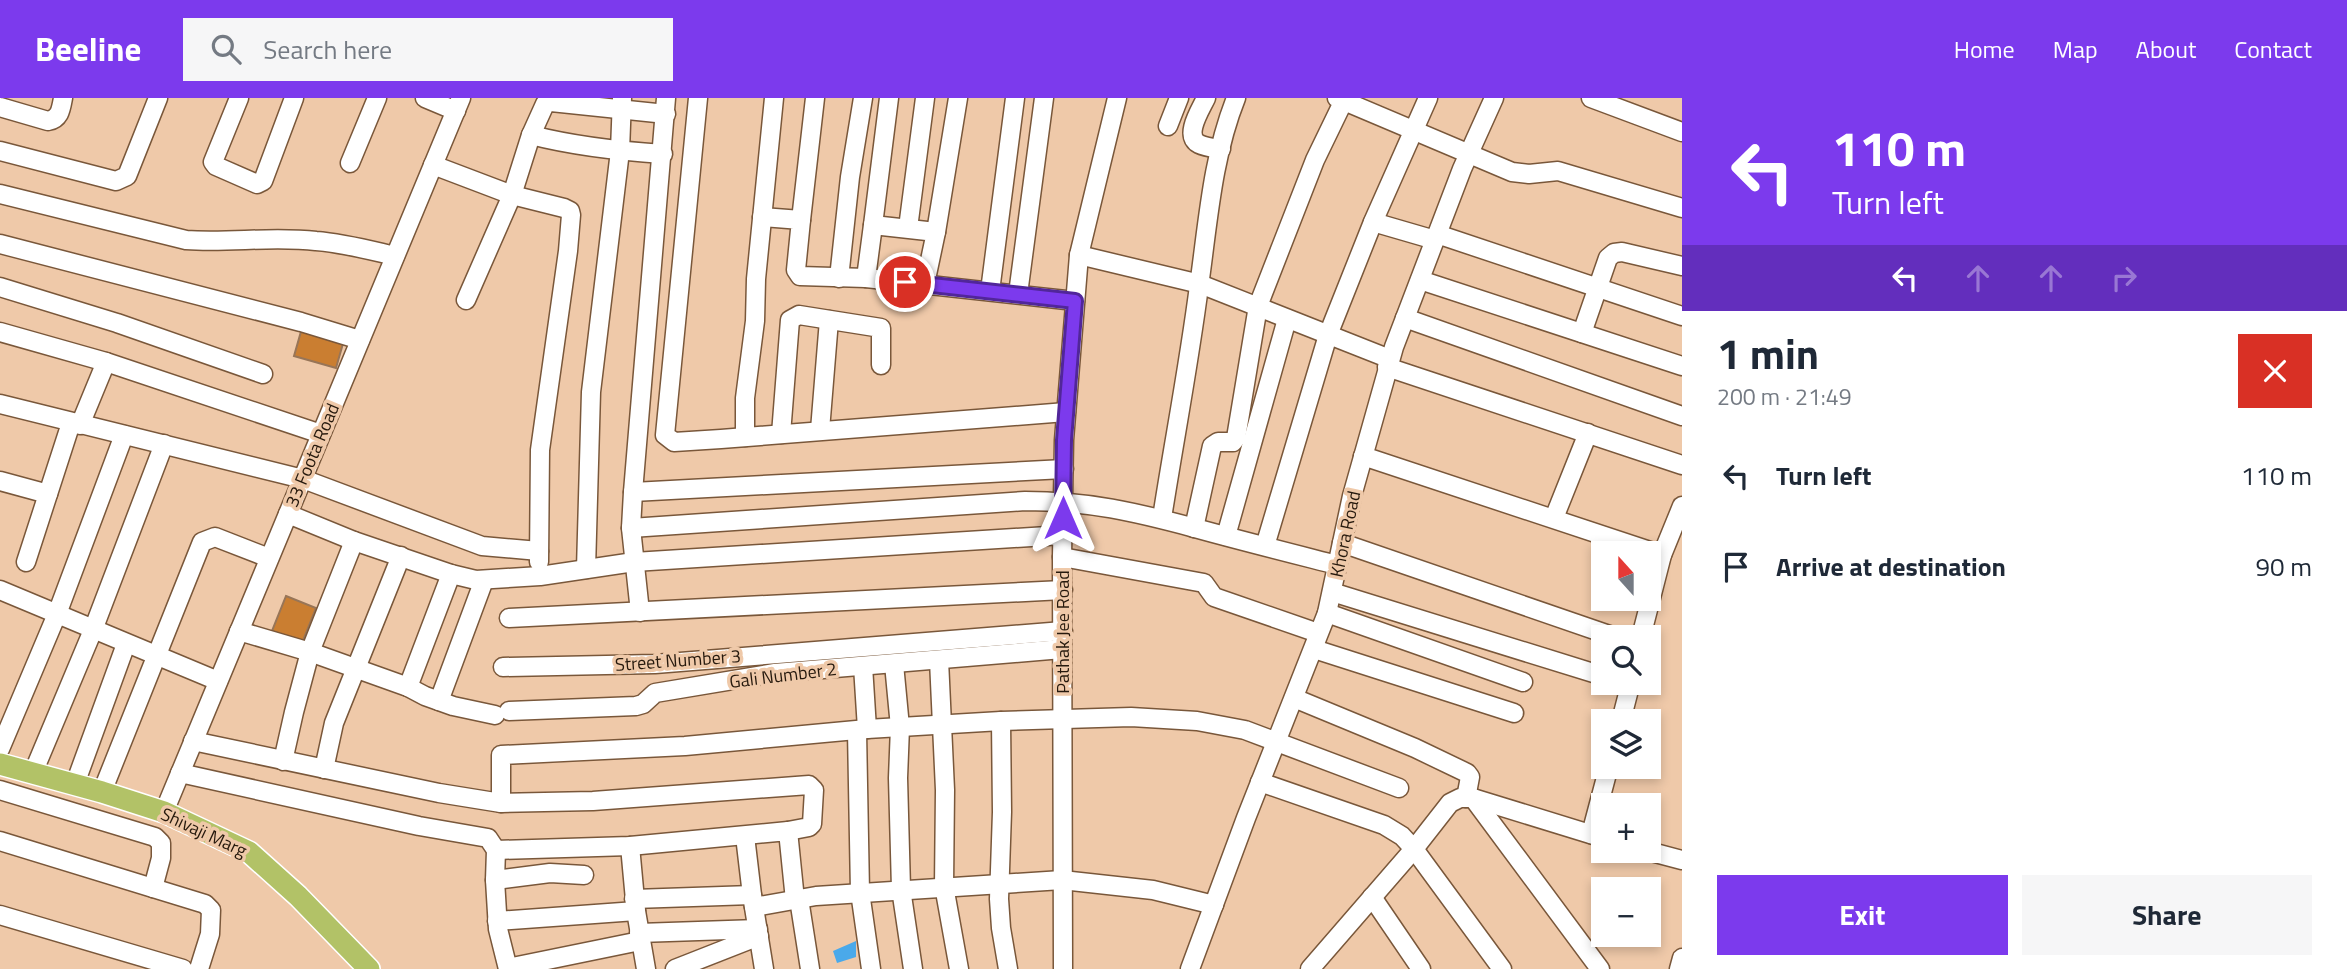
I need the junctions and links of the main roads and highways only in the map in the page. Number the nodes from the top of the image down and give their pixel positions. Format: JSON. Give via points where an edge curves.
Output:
{"nodes":[{"id":1,"x":0,"y":764,"type":"edge"},
{"id":2,"x":369,"y":969,"type":"edge"}],
"edges":[{"from":1,"to":2,"type":"main road","name":"Shivaji Marg","via":[[164,812],[249,852]]}]}
